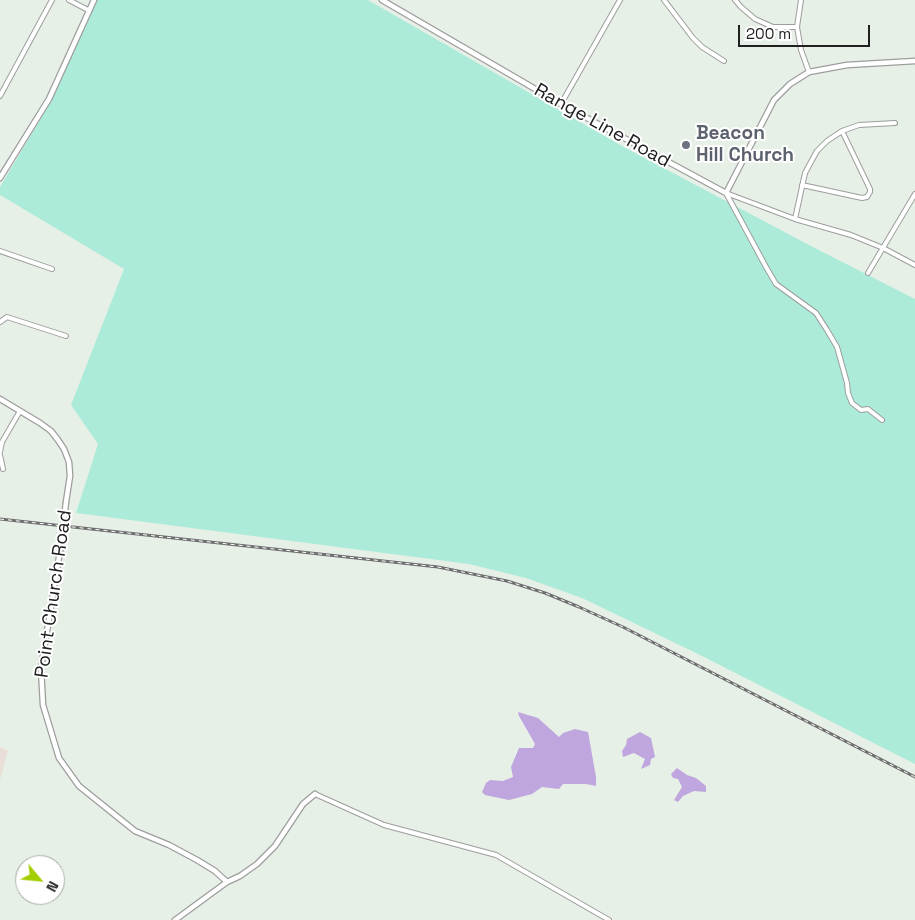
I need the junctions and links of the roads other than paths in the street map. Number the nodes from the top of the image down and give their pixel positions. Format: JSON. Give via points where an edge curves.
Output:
{"nodes":[{"id":1,"x":52,"y":0,"type":"edge"},
{"id":2,"x":70,"y":0,"type":"edge"},
{"id":3,"x":94,"y":0,"type":"edge"},
{"id":4,"x":620,"y":0,"type":"edge"},
{"id":5,"x":664,"y":0,"type":"edge"},
{"id":6,"x":735,"y":0,"type":"edge"},
{"id":7,"x":801,"y":0,"type":"edge"},
{"id":8,"x":384,"y":1,"type":"edge"},
{"id":9,"x":88,"y":10,"type":"junction"},
{"id":10,"x":797,"y":27,"type":"junction"},
{"id":11,"x":724,"y":61,"type":"dead end"},
{"id":12,"x":915,"y":61,"type":"edge"},
{"id":13,"x":809,"y":72,"type":"junction"},
{"id":14,"x":0,"y":96,"type":"edge"},
{"id":15,"x":561,"y":104,"type":"junction"},
{"id":16,"x":895,"y":123,"type":"dead end"},
{"id":17,"x":842,"y":130,"type":"junction"},
{"id":18,"x":0,"y":178,"type":"edge"},
{"id":19,"x":802,"y":185,"type":"junction"},
{"id":20,"x":726,"y":193,"type":"junction"},
{"id":21,"x":914,"y":197,"type":"edge"},
{"id":22,"x":795,"y":218,"type":"junction"},
{"id":23,"x":884,"y":248,"type":"junction"},
{"id":24,"x":0,"y":251,"type":"edge"},
{"id":25,"x":915,"y":265,"type":"edge"},
{"id":26,"x":52,"y":269,"type":"dead end"},
{"id":27,"x":868,"y":273,"type":"dead end"},
{"id":28,"x":0,"y":322,"type":"edge"},
{"id":29,"x":66,"y":336,"type":"dead end"},
{"id":30,"x":0,"y":399,"type":"edge"},
{"id":31,"x":20,"y":411,"type":"junction"},
{"id":32,"x":882,"y":420,"type":"dead end"},
{"id":33,"x":0,"y":453,"type":"edge"},
{"id":34,"x":3,"y":469,"type":"dead end"},
{"id":35,"x":315,"y":794,"type":"joint"},
{"id":36,"x":228,"y":882,"type":"junction"},
{"id":37,"x":175,"y":920,"type":"edge"},
{"id":38,"x":609,"y":920,"type":"edge"}],
"edges":[{"from":1,"to":14,"type":"street"},
{"from":2,"to":9,"type":"street"},
{"from":3,"to":9,"type":"street"},
{"from":4,"to":15,"type":"street"},
{"from":5,"to":11,"type":"street","via":[[693,38]]},
{"from":6,"to":10,"type":"street","via":[[755,19],[773,26]]},
{"from":7,"to":10,"type":"street"},
{"from":8,"to":15,"type":"street","name":"Range Line Road"},
{"from":9,"to":18,"type":"street","via":[[49,99]]},
{"from":10,"to":13,"type":"street"},
{"from":12,"to":13,"type":"street","via":[[847,65]]},
{"from":13,"to":20,"type":"street","via":[[774,100]]},
{"from":15,"to":20,"type":"street","name":"Range Line Road"},
{"from":16,"to":17,"type":"street","via":[[859,125]]},
{"from":17,"to":19,"type":"street","via":[[817,151]]},
{"from":17,"to":19,"type":"street","via":[[870,189],[867,198]]},
{"from":19,"to":22,"type":"street"},
{"from":20,"to":22,"type":"street","name":"Range Line Road"},
{"from":20,"to":32,"type":"street","via":[[776,284],[816,313],[827,330],[837,347],[852,403],[861,410],[868,409]]},
{"from":21,"to":23,"type":"street"},
{"from":22,"to":23,"type":"street","name":"Range Line Road","via":[[851,234]]},
{"from":23,"to":25,"type":"street","name":"Range Line Road"},
{"from":23,"to":27,"type":"street"},
{"from":24,"to":26,"type":"street"},
{"from":28,"to":29,"type":"street","via":[[7,317]]},
{"from":30,"to":31,"type":"street","name":"Point Church Road"},
{"from":31,"to":33,"type":"street","via":[[2,442]]},
{"from":31,"to":36,"type":"street","name":"Point Church Road","bridge":true,"via":[[51,431],[58,440],[64,449],[70,476],[41,668],[43,705],[59,758],[79,786],[135,831],[190,856]]},
{"from":33,"to":34,"type":"street"},
{"from":35,"to":36,"type":"street","via":[[303,804],[275,846],[257,864]]},
{"from":35,"to":38,"type":"street","via":[[384,824],[496,855]]},
{"from":36,"to":37,"type":"street"}]}
